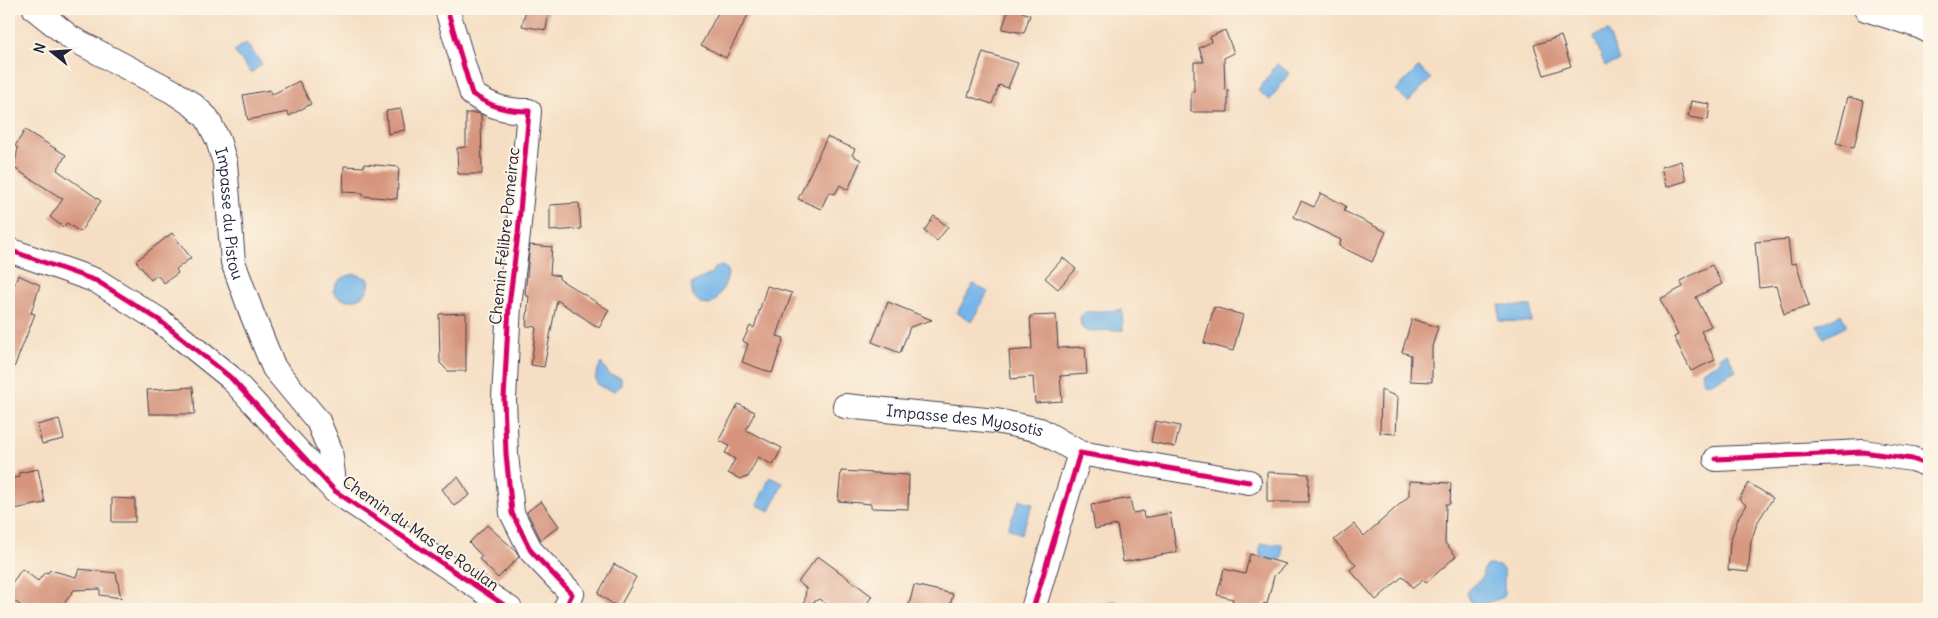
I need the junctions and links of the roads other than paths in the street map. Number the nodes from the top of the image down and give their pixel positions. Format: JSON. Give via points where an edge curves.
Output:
{"nodes":[{"id":1,"x":35,"y":9,"type":"edge"},
{"id":2,"x":447,"y":9,"type":"edge"},
{"id":3,"x":1866,"y":9,"type":"edge"},
{"id":4,"x":1929,"y":31,"type":"edge"},
{"id":5,"x":9,"y":250,"type":"edge"},
{"id":6,"x":845,"y":406,"type":"dead end"},
{"id":7,"x":1080,"y":453,"type":"junction"},
{"id":8,"x":1716,"y":459,"type":"dead end"},
{"id":9,"x":1929,"y":465,"type":"edge"},
{"id":10,"x":1249,"y":482,"type":"dead end"},
{"id":11,"x":335,"y":491,"type":"junction"},
{"id":12,"x":510,"y":609,"type":"edge"},
{"id":13,"x":565,"y":609,"type":"edge"},
{"id":14,"x":1034,"y":609,"type":"edge"}],
"edges":[{"from":1,"to":11,"type":"street","name":"Impasse du Pistou","via":[[71,38],[172,91],[206,118],[225,163],[233,262],[274,368],[318,421],[330,450]]},
{"from":2,"to":13,"type":"street","name":"Chemin Félibre Pomeirac","via":[[472,94],[489,105],[529,112],[508,315],[504,399],[506,454],[512,513],[532,551],[572,594]]},
{"from":3,"to":4,"type":"street"},
{"from":5,"to":11,"type":"street","name":"Chemin du Mas de Roulan","via":[[97,281],[159,320],[230,377]]},
{"from":6,"to":7,"type":"street","name":"Impasse des Myosotis","via":[[996,421],[1040,430]]},
{"from":7,"to":10,"type":"street","name":"Impasse des Myosotis"},
{"from":7,"to":14,"type":"street"},
{"from":8,"to":9,"type":"street","via":[[1863,452],[1912,458]]},
{"from":11,"to":12,"type":"street","name":"Chemin du Mas de Roulan"}]}
